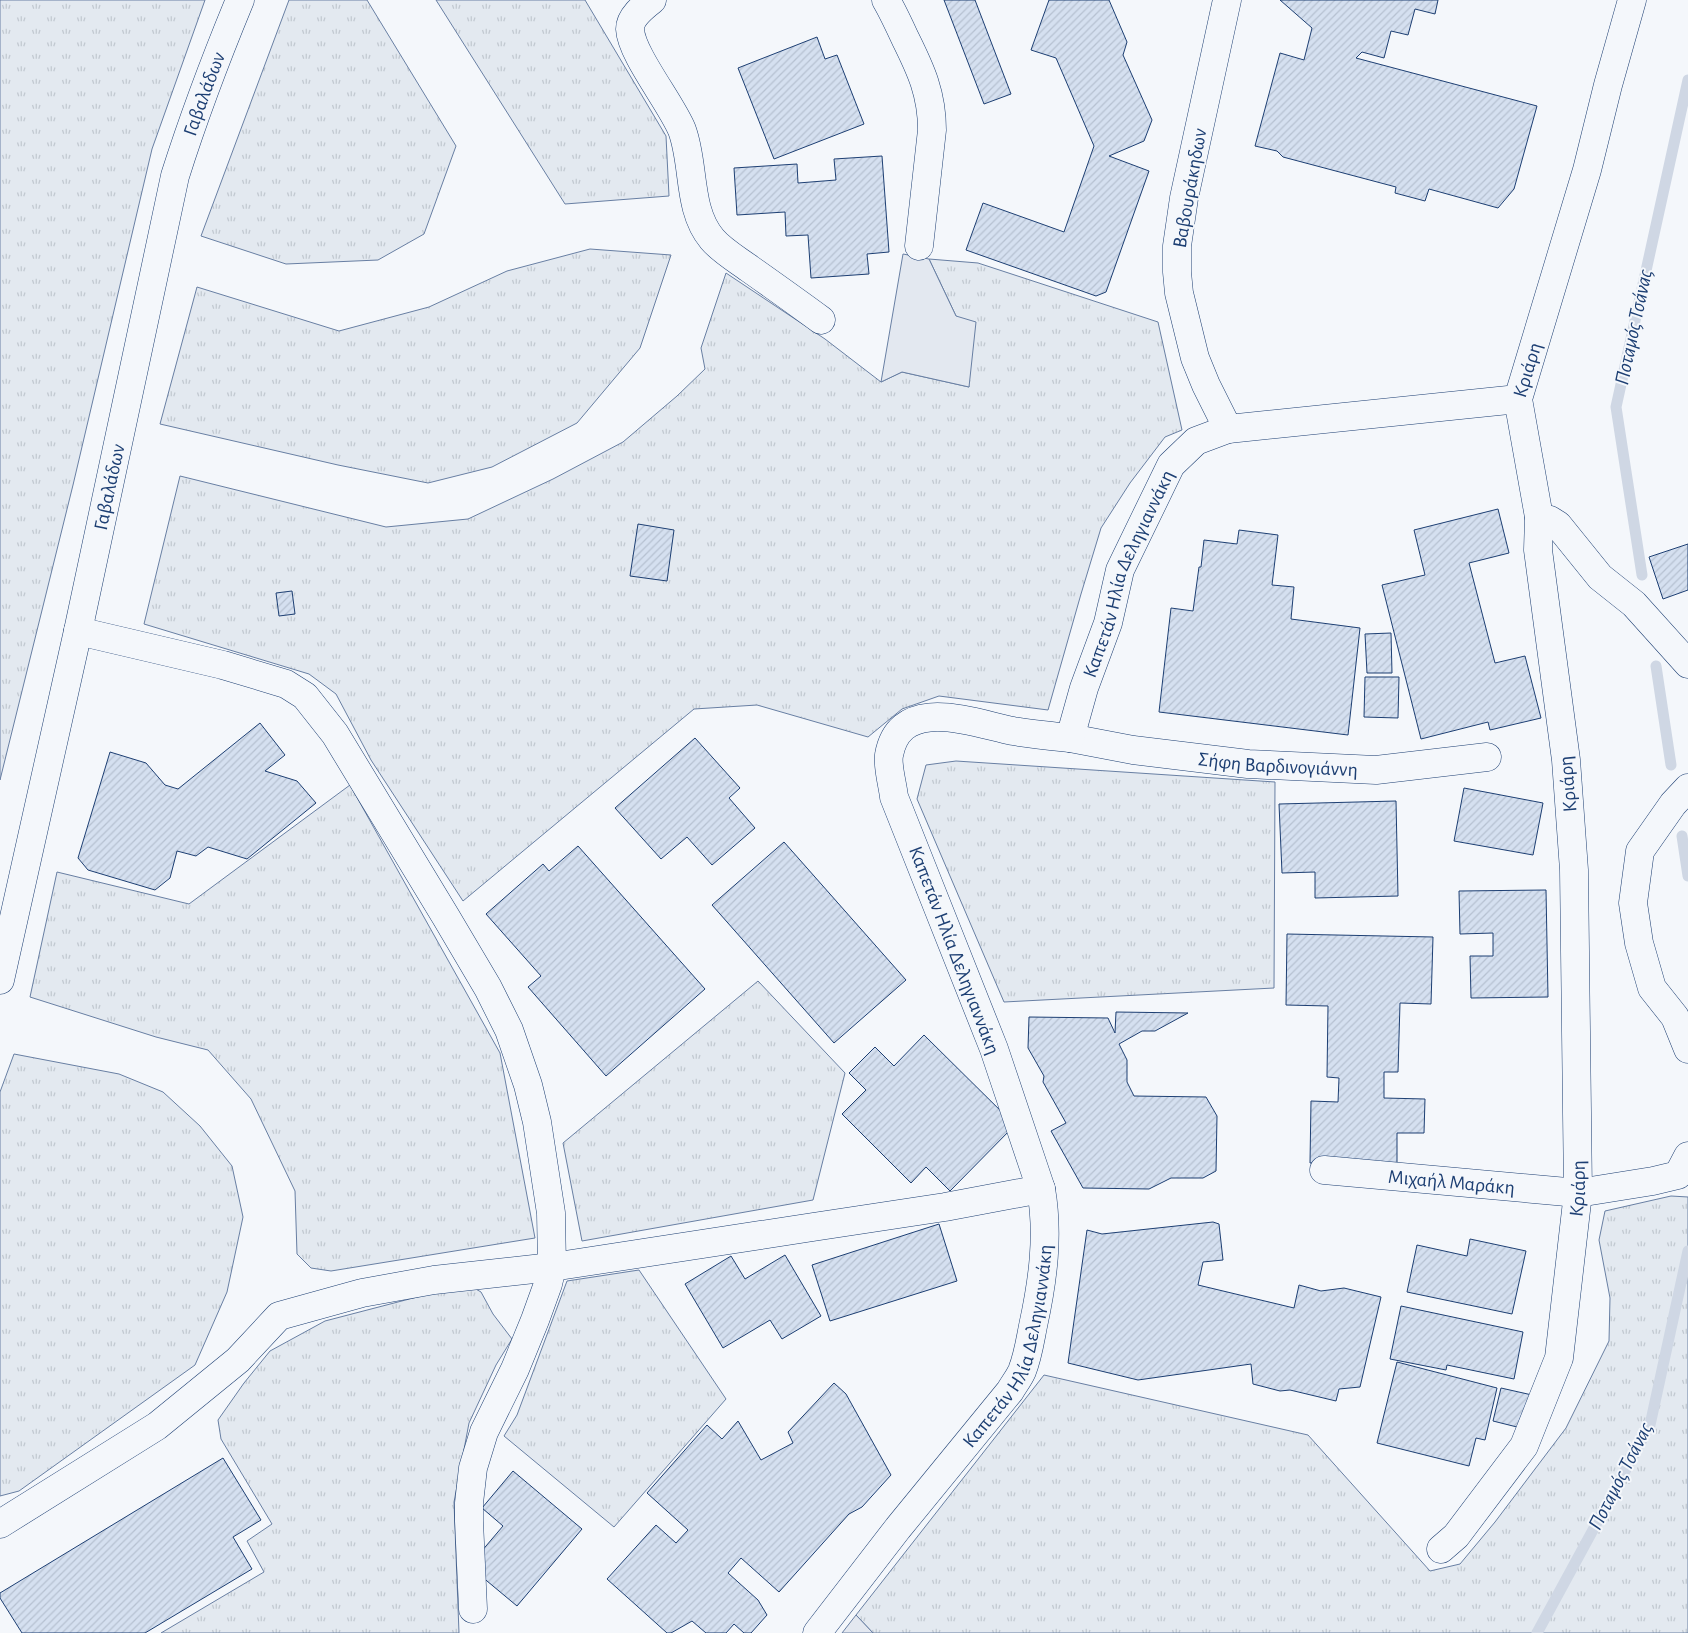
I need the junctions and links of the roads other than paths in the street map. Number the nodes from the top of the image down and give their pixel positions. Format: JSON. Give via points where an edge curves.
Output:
{"nodes":[{"id":1,"x":240,"y":0,"type":"edge"},
{"id":2,"x":652,"y":0,"type":"edge"},
{"id":3,"x":886,"y":0,"type":"edge"},
{"id":4,"x":1227,"y":0,"type":"edge"},
{"id":5,"x":1632,"y":0,"type":"edge"},
{"id":6,"x":919,"y":246,"type":"dead end"},
{"id":7,"x":821,"y":320,"type":"dead end"},
{"id":8,"x":1518,"y":399,"type":"junction"},
{"id":9,"x":1228,"y":429,"type":"junction"},
{"id":10,"x":1539,"y":517,"type":"junction"},
{"id":11,"x":78,"y":631,"type":"junction"},
{"id":12,"x":1688,"y":664,"type":"edge"},
{"id":13,"x":1070,"y":738,"type":"junction"},
{"id":14,"x":1487,"y":757,"type":"dead end"},
{"id":15,"x":1688,"y":788,"type":"edge"},
{"id":16,"x":0,"y":980,"type":"edge"},
{"id":17,"x":1688,"y":1049,"type":"edge"},
{"id":18,"x":1688,"y":1156,"type":"edge"},
{"id":19,"x":1324,"y":1170,"type":"dead end"},
{"id":20,"x":1041,"y":1188,"type":"junction"},
{"id":21,"x":1578,"y":1192,"type":"junction"},
{"id":22,"x":552,"y":1267,"type":"junction"},
{"id":23,"x":0,"y":1524,"type":"edge"},
{"id":24,"x":1441,"y":1549,"type":"dead end"},
{"id":25,"x":473,"y":1610,"type":"dead end"},
{"id":26,"x":817,"y":1633,"type":"edge"}],
"edges":[{"from":1,"to":11,"type":"street","name":"Γαβαλάδων","via":[[175,176]]},
{"from":2,"to":7,"type":"street","via":[[633,18],[631,37],[682,132],[697,212],[703,226],[712,240]]},
{"from":3,"to":6,"type":"street","via":[[930,97],[932,130]]},
{"from":4,"to":9,"type":"street","name":"Βαβουράκηδων","via":[[1184,198],[1177,272],[1194,358]]},
{"from":5,"to":8,"type":"street","name":"Κριάρη","via":[[1587,170]]},
{"from":8,"to":9,"type":"street","name":"Καπετάν Ηλία Δεληγιαννάκη"},
{"from":8,"to":10,"type":"street","name":"Κριάρη"},
{"from":9,"to":13,"type":"street","name":"Καπετάν Ηλία Δεληγιαννάκη","via":[[1196,441],[1171,465],[1120,570],[1108,623]]},
{"from":10,"to":12,"type":"street","via":[[1558,525],[1600,576],[1634,604]]},
{"from":10,"to":21,"type":"street","name":"Κριάρη","via":[[1538,550],[1566,760],[1574,870]]},
{"from":11,"to":16,"type":"street","name":"Γαβαλάδων"},
{"from":11,"to":22,"type":"street","via":[[270,678],[305,696],[319,712],[446,917],[509,1030],[537,1122],[553,1230]]},
{"from":13,"to":14,"type":"street","name":"Σήφη Βαρδινογιάννη","via":[[1133,750],[1248,764],[1376,770]]},
{"from":13,"to":20,"type":"street","name":"Καπετάν Ηλία Δεληγιαννάκη","via":[[940,716],[904,726],[894,740],[889,757],[894,797],[994,1049]]},
{"from":15,"to":17,"type":"street","via":[[1640,851],[1633,903],[1639,943],[1652,988],[1675,1017]]},
{"from":18,"to":21,"type":"street","name":"Μιχαήλ Μαράκη","via":[[1678,1175]]},
{"from":19,"to":21,"type":"street","name":"Μιχαήλ Μαράκη"},
{"from":20,"to":22,"type":"street","via":[[945,1207]]},
{"from":20,"to":26,"type":"street","name":"Καπετάν Ηλία Δεληγιαννάκη","via":[[1045,1245],[1036,1312],[1021,1373]]},
{"from":21,"to":24,"type":"street","name":"Κριάρη","via":[[1559,1358],[1524,1446],[1456,1536]]},
{"from":22,"to":23,"type":"street","via":[[434,1280],[362,1293],[280,1316],[238,1360],[157,1426]]},
{"from":22,"to":25,"type":"street","via":[[535,1320],[484,1432],[473,1468],[469,1512]]}]}
